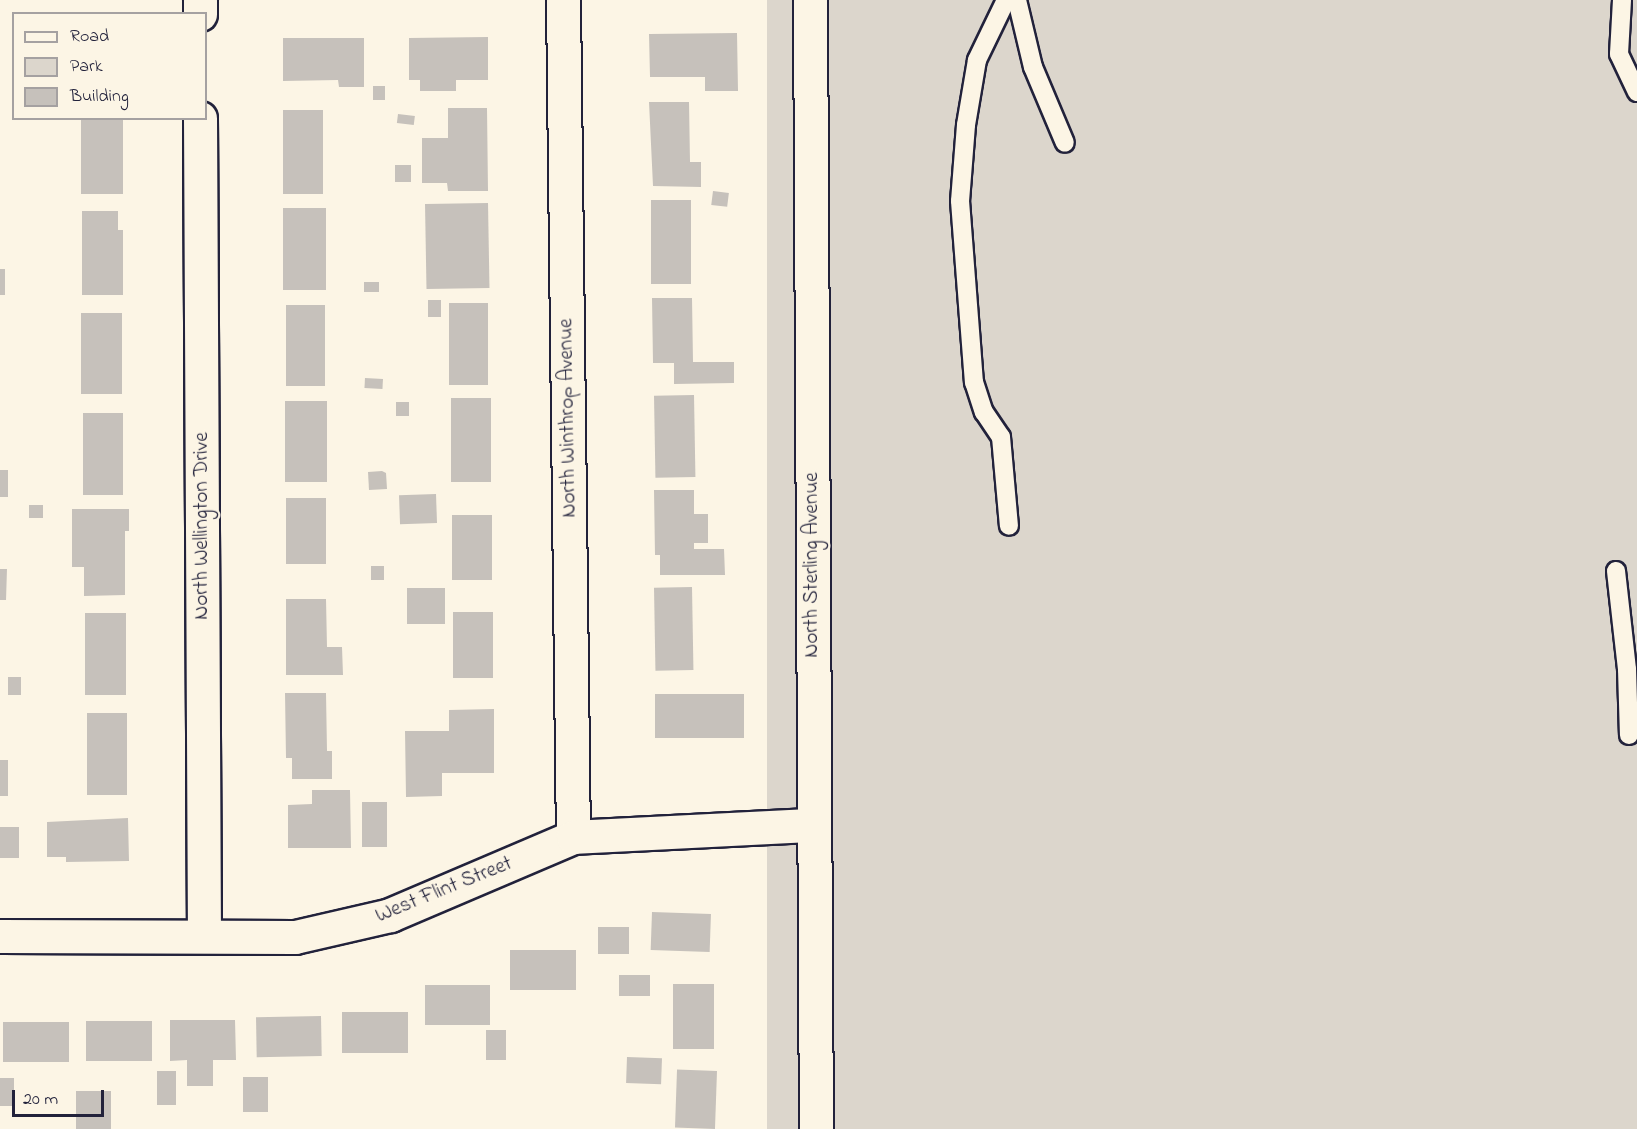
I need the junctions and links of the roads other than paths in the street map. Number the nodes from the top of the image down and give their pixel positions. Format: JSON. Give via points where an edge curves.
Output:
{"nodes":[{"id":1,"x":563,"y":0,"type":"edge"},
{"id":2,"x":810,"y":0,"type":"edge"},
{"id":3,"x":1006,"y":0,"type":"edge"},
{"id":4,"x":1017,"y":0,"type":"edge"},
{"id":5,"x":1622,"y":0,"type":"edge"},
{"id":6,"x":1637,"y":92,"type":"edge"},
{"id":7,"x":201,"y":120,"type":"edge"},
{"id":8,"x":1065,"y":143,"type":"dead end"},
{"id":9,"x":1009,"y":526,"type":"dead end"},
{"id":10,"x":1616,"y":571,"type":"dead end"},
{"id":11,"x":1629,"y":735,"type":"dead end"},
{"id":12,"x":813,"y":825,"type":"junction"},
{"id":13,"x":573,"y":837,"type":"junction"},
{"id":14,"x":204,"y":934,"type":"junction"},
{"id":15,"x":0,"y":936,"type":"edge"},
{"id":16,"x":816,"y":1129,"type":"edge"}],
"edges":[{"from":1,"to":13,"type":"street","name":"North Winthrop Avenue"},
{"from":2,"to":12,"type":"street","name":"North Sterling Avenue"},
{"from":3,"to":9,"type":"lane","via":[[977,60],[966,125],[960,201],[974,382],[984,412],[1001,437]]},
{"from":4,"to":8,"type":"lane","via":[[1033,67]]},
{"from":5,"to":6,"type":"lane","via":[[1619,54]]},
{"from":7,"to":14,"type":"street","name":"North Wellington Drive"},
{"from":10,"to":11,"type":"lane","via":[[1627,669]]},
{"from":12,"to":13,"type":"street","name":"West Flint Street"},
{"from":12,"to":16,"type":"street","name":"North Sterling Avenue"},
{"from":13,"to":14,"type":"street","name":"West Flint Street","via":[[390,915],[295,937]]},
{"from":14,"to":15,"type":"street","name":"West Flint Street"}]}
